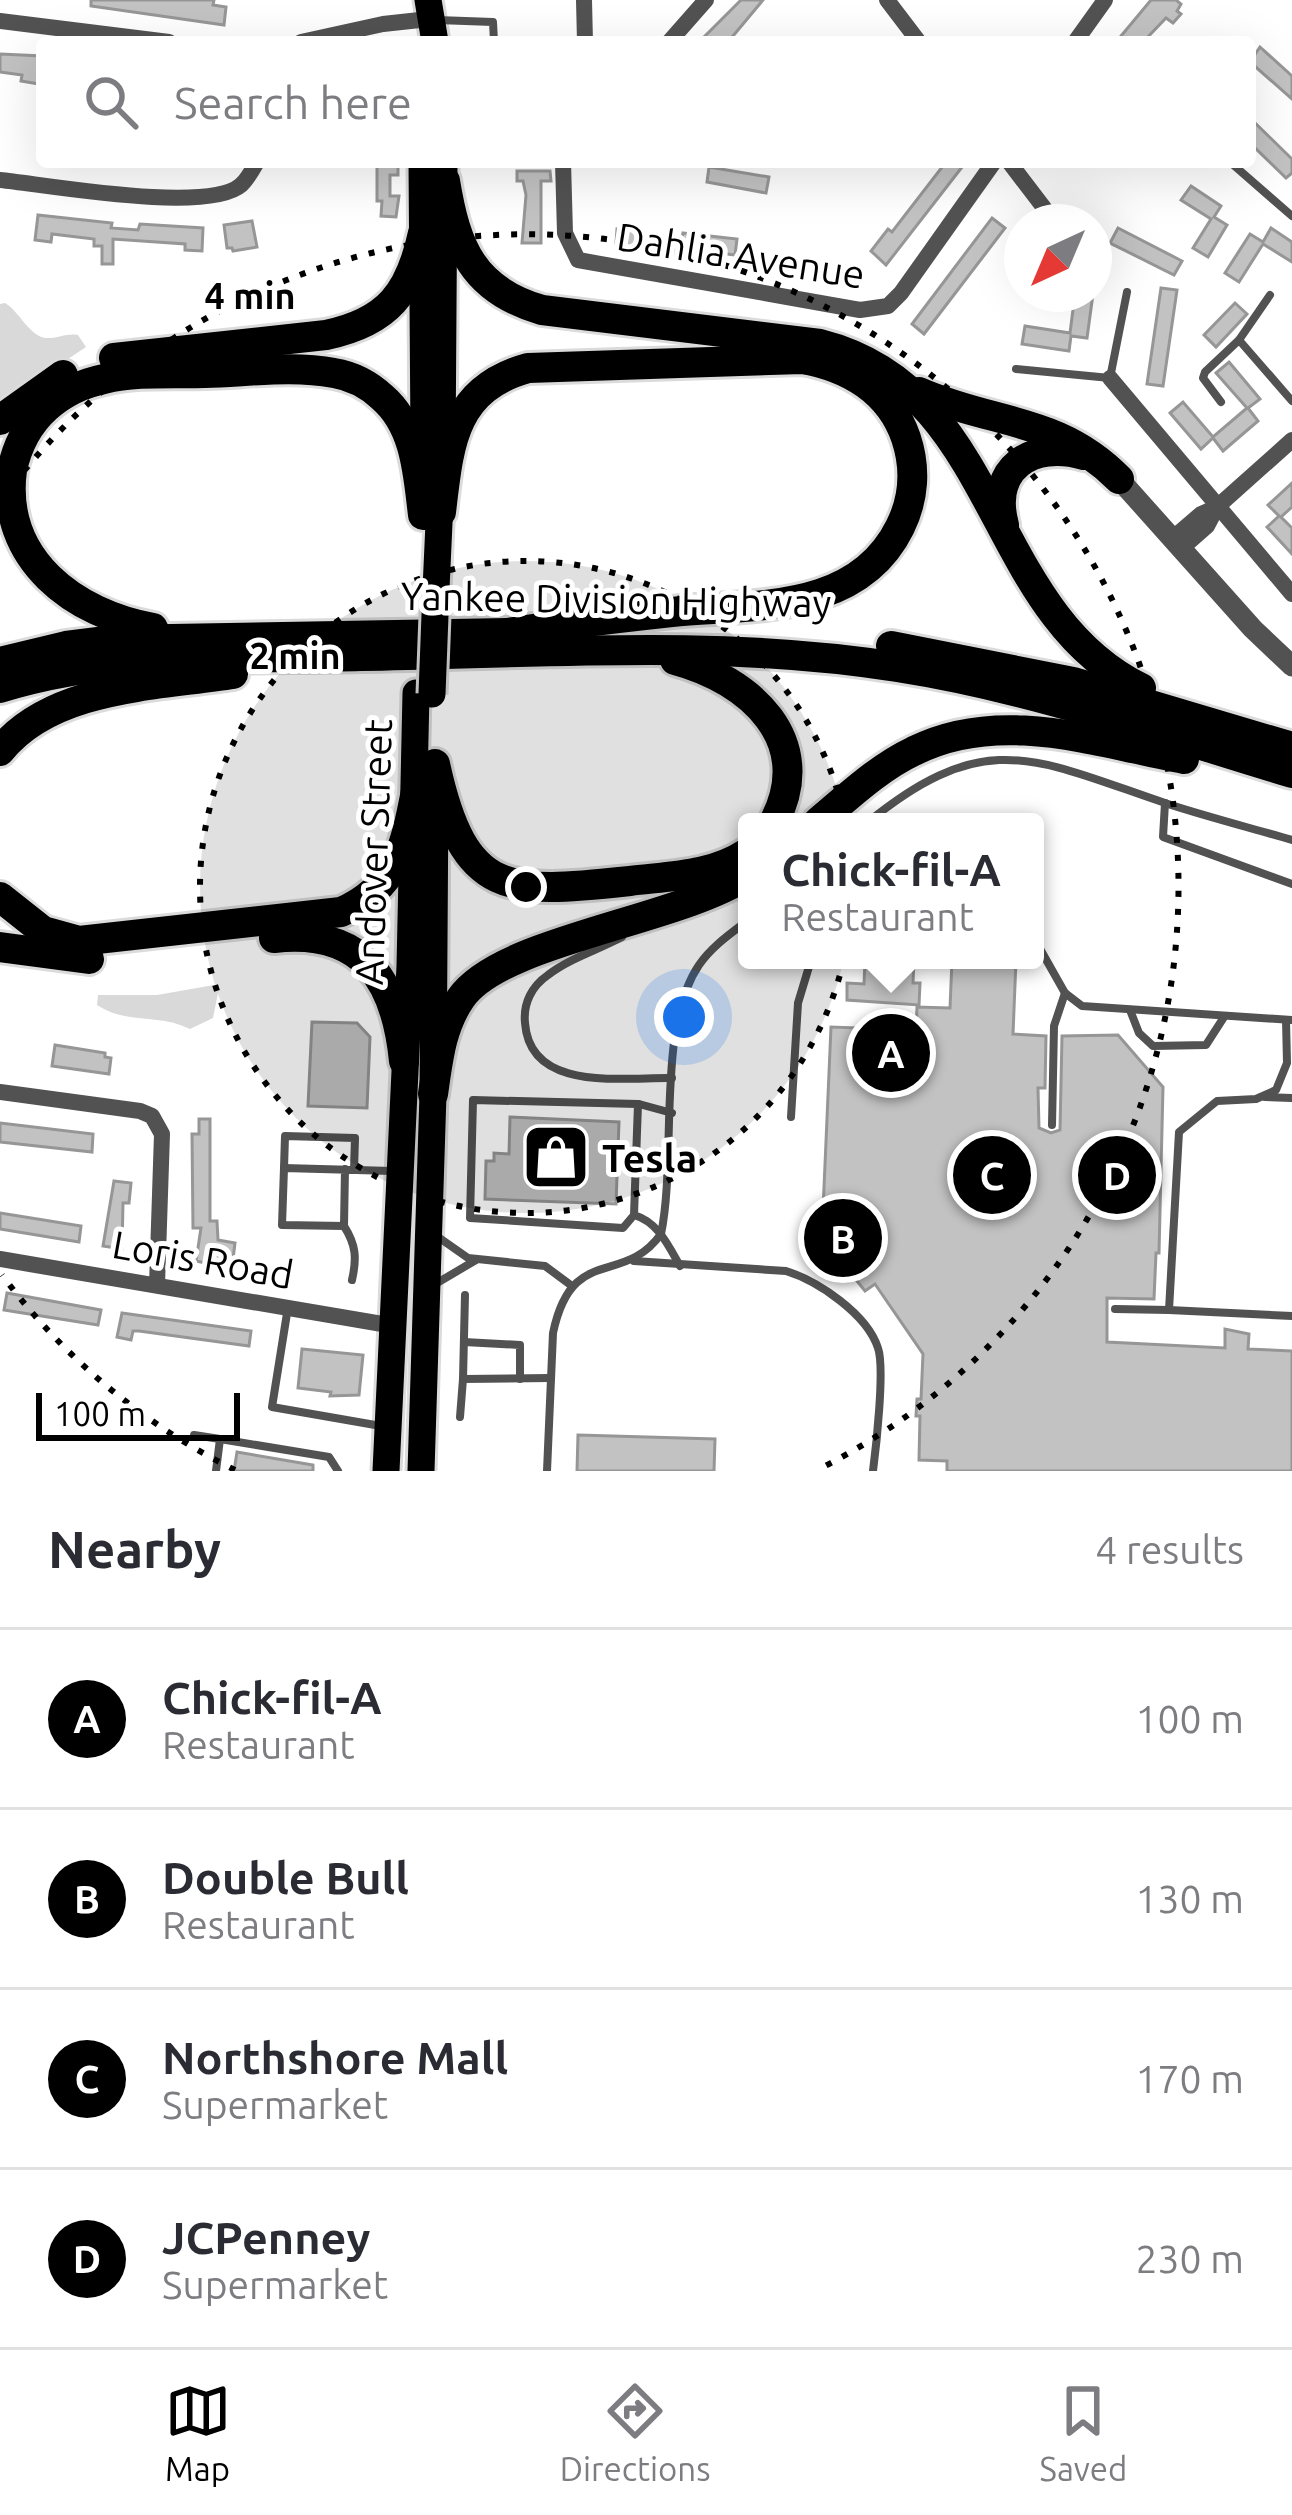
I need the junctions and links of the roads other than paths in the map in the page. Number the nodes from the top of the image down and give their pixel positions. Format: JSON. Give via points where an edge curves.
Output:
{"nodes":[{"id":1,"x":584,"y":0,"type":"edge"},
{"id":2,"x":706,"y":0,"type":"edge"},
{"id":3,"x":887,"y":0,"type":"edge"},
{"id":4,"x":1105,"y":0,"type":"edge"},
{"id":5,"x":0,"y":21,"type":"edge"},
{"id":6,"x":434,"y":25,"type":"edge"},
{"id":7,"x":121,"y":36,"type":"edge"},
{"id":8,"x":328,"y":36,"type":"edge"},
{"id":9,"x":494,"y":36,"type":"edge"},
{"id":10,"x":585,"y":36,"type":"edge"},
{"id":11,"x":674,"y":36,"type":"edge"},
{"id":12,"x":909,"y":36,"type":"edge"},
{"id":13,"x":1079,"y":36,"type":"edge"},
{"id":14,"x":253,"y":168,"type":"edge"},
{"id":15,"x":437,"y":168,"type":"edge"},
{"id":16,"x":563,"y":168,"type":"edge"},
{"id":17,"x":990,"y":168,"type":"edge"},
{"id":18,"x":1014,"y":168,"type":"edge"},
{"id":19,"x":1237,"y":168,"type":"edge"},
{"id":20,"x":0,"y":180,"type":"edge"},
{"id":21,"x":1041,"y":204,"type":"edge"},
{"id":22,"x":1292,"y":216,"type":"edge"},
{"id":23,"x":423,"y":233,"type":"junction"},
{"id":24,"x":1126,"y":292,"type":"dead end"},
{"id":25,"x":1270,"y":295,"type":"dead end"},
{"id":26,"x":1239,"y":340,"type":"junction"},
{"id":27,"x":1016,"y":369,"type":"dead end"},
{"id":28,"x":1110,"y":378,"type":"junction"},
{"id":29,"x":907,"y":386,"type":"junction"},
{"id":30,"x":1292,"y":401,"type":"edge"},
{"id":31,"x":1221,"y":402,"type":"dead end"},
{"id":32,"x":0,"y":420,"type":"edge"},
{"id":33,"x":1292,"y":440,"type":"edge"},
{"id":34,"x":1119,"y":479,"type":"junction"},
{"id":35,"x":1217,"y":507,"type":"junction"},
{"id":36,"x":432,"y":514,"type":"junction"},
{"id":37,"x":1007,"y":537,"type":"junction"},
{"id":38,"x":1178,"y":543,"type":"junction"},
{"id":39,"x":1291,"y":590,"type":"edge"},
{"id":40,"x":508,"y":633,"type":"junction"},
{"id":41,"x":236,"y":637,"type":"junction"},
{"id":42,"x":586,"y":652,"type":"junction"},
{"id":43,"x":341,"y":657,"type":"junction"},
{"id":44,"x":0,"y":662,"type":"edge"},
{"id":45,"x":1292,"y":666,"type":"edge"},
{"id":46,"x":0,"y":688,"type":"edge"},
{"id":47,"x":1292,"y":747,"type":"edge"},
{"id":48,"x":0,"y":752,"type":"edge"},
{"id":49,"x":426,"y":775,"type":"junction"},
{"id":50,"x":1292,"y":777,"type":"edge"},
{"id":51,"x":1165,"y":802,"type":"junction"},
{"id":52,"x":778,"y":813,"type":"edge"},
{"id":53,"x":829,"y":813,"type":"edge"},
{"id":54,"x":879,"y":813,"type":"edge"},
{"id":55,"x":1292,"y":840,"type":"edge"},
{"id":56,"x":738,"y":857,"type":"edge"},
{"id":57,"x":738,"y":879,"type":"edge"},
{"id":58,"x":1292,"y":884,"type":"edge"},
{"id":59,"x":0,"y":897,"type":"edge"},
{"id":60,"x":672,"y":910,"type":"junction"},
{"id":61,"x":738,"y":928,"type":"edge"},
{"id":62,"x":0,"y":947,"type":"edge"},
{"id":63,"x":1044,"y":950,"type":"edge"},
{"id":64,"x":808,"y":969,"type":"edge"},
{"id":65,"x":1065,"y":993,"type":"junction"},
{"id":66,"x":1130,"y":1010,"type":"junction"},
{"id":67,"x":1224,"y":1016,"type":"junction"},
{"id":68,"x":1289,"y":1020,"type":"edge"},
{"id":69,"x":404,"y":1061,"type":"junction"},
{"id":70,"x":672,"y":1078,"type":"junction"},
{"id":71,"x":0,"y":1093,"type":"edge"},
{"id":72,"x":433,"y":1094,"type":"junction"},
{"id":73,"x":1265,"y":1097,"type":"junction"},
{"id":74,"x":1292,"y":1098,"type":"edge"},
{"id":75,"x":638,"y":1104,"type":"junction"},
{"id":76,"x":672,"y":1113,"type":"junction"},
{"id":77,"x":790,"y":1117,"type":"dead end"},
{"id":78,"x":1052,"y":1125,"type":"dead end"},
{"id":79,"x":284,"y":1168,"type":"junction"},
{"id":80,"x":350,"y":1170,"type":"junction"},
{"id":81,"x":400,"y":1171,"type":"junction"},
{"id":82,"x":634,"y":1215,"type":"junction"},
{"id":83,"x":427,"y":1219,"type":"junction"},
{"id":84,"x":344,"y":1226,"type":"junction"},
{"id":85,"x":661,"y":1234,"type":"junction"},
{"id":86,"x":0,"y":1258,"type":"edge"},
{"id":87,"x":477,"y":1260,"type":"junction"},
{"id":88,"x":633,"y":1260,"type":"junction"},
{"id":89,"x":680,"y":1265,"type":"junction"},
{"id":90,"x":352,"y":1280,"type":"dead end"},
{"id":91,"x":157,"y":1285,"type":"junction"},
{"id":92,"x":572,"y":1286,"type":"junction"},
{"id":93,"x":465,"y":1295,"type":"dead end"},
{"id":94,"x":424,"y":1297,"type":"junction"},
{"id":95,"x":288,"y":1307,"type":"junction"},
{"id":96,"x":1115,"y":1309,"type":"dead end"},
{"id":97,"x":1169,"y":1310,"type":"junction"},
{"id":98,"x":1292,"y":1316,"type":"edge"},
{"id":99,"x":394,"y":1326,"type":"junction"},
{"id":100,"x":423,"y":1331,"type":"junction"},
{"id":101,"x":464,"y":1342,"type":"junction"},
{"id":102,"x":520,"y":1378,"type":"junction"},
{"id":103,"x":550,"y":1378,"type":"junction"},
{"id":104,"x":463,"y":1379,"type":"junction"},
{"id":105,"x":460,"y":1417,"type":"dead end"},
{"id":106,"x":389,"y":1427,"type":"junction"},
{"id":107,"x":194,"y":1435,"type":"dead end"},
{"id":108,"x":220,"y":1439,"type":"junction"},
{"id":109,"x":216,"y":1471,"type":"edge"},
{"id":110,"x":338,"y":1471,"type":"edge"},
{"id":111,"x":386,"y":1471,"type":"edge"},
{"id":112,"x":421,"y":1471,"type":"edge"},
{"id":113,"x":547,"y":1471,"type":"edge"},
{"id":114,"x":873,"y":1471,"type":"edge"}],
"edges":[{"from":1,"to":10,"type":"street"},
{"from":2,"to":11,"type":"street"},
{"from":3,"to":12,"type":"street"},
{"from":4,"to":13,"type":"street"},
{"from":5,"to":7,"type":"street"},
{"from":6,"to":8,"type":"street","via":[[383,24]]},
{"from":6,"to":9,"type":"lane","via":[[493,22]]},
{"from":14,"to":20,"type":"street","via":[[241,186],[211,198]]},
{"from":15,"to":23,"type":"highway","name":"Andover Street"},
{"from":15,"to":29,"type":"highway","via":[[476,271],[520,304],[820,344]]},
{"from":15,"to":36,"type":"highway","name":"Andover Street"},
{"from":16,"to":17,"type":"street","name":"Dahlia Avenue","via":[[565,233],[578,260],[878,310],[901,293]]},
{"from":18,"to":21,"type":"street"},
{"from":19,"to":22,"type":"lane"},
{"from":23,"to":32,"type":"highway","via":[[402,292],[359,327],[92,363]]},
{"from":23,"to":36,"type":"highway","name":"Andover Street"},
{"from":24,"to":28,"type":"lane"},
{"from":25,"to":26,"type":"lane"},
{"from":26,"to":30,"type":"lane"},
{"from":26,"to":31,"type":"lane","via":[[1204,372]]},
{"from":27,"to":28,"type":"lane"},
{"from":28,"to":35,"type":"street"},
{"from":29,"to":34,"type":"highway","via":[[1067,439]]},
{"from":29,"to":37,"type":"highway","via":[[946,429]]},
{"from":33,"to":35,"type":"street"},
{"from":34,"to":37,"type":"highway","via":[[1073,452],[1032,455],[1010,470],[998,497]]},
{"from":34,"to":38,"type":"street"},
{"from":35,"to":38,"type":"street","via":[[1207,526]]},
{"from":35,"to":39,"type":"street"},
{"from":36,"to":40,"type":"highway","via":[[459,419],[492,382],[528,368],[802,359],[859,378],[896,417],[910,452],[910,499],[891,544],[845,585],[779,604]]},
{"from":36,"to":41,"type":"highway","via":[[405,427],[384,398],[350,377],[307,370],[125,376],[76,388],[46,408],[17,450],[10,485],[16,531],[39,572],[111,618]]},
{"from":36,"to":49,"type":"highway","name":"Andover Street","bridge":true},
{"from":37,"to":47,"type":"highway","via":[[1060,624],[1111,672]]},
{"from":38,"to":45,"type":"street"},
{"from":40,"to":41,"type":"highway","name":"Yankee Division Highway"},
{"from":40,"to":47,"type":"highway","name":"Yankee Division Highway","via":[[698,631],[891,646],[1073,682]]},
{"from":41,"to":44,"type":"highway","name":"Yankee Division Highway","via":[[114,640]]},
{"from":42,"to":43,"type":"highway","name":"Yankee Division Highway"},
{"from":42,"to":50,"type":"highway","name":"Yankee Division Highway","via":[[744,652],[897,667],[1027,694]]},
{"from":42,"to":52,"type":"highway","via":[[689,664],[754,700],[776,728],[787,764]]},
{"from":43,"to":46,"type":"highway","name":"Yankee Division Highway","via":[[114,664]]},
{"from":43,"to":48,"type":"highway","via":[[71,704],[33,722]]},
{"from":49,"to":56,"type":"highway","via":[[461,847],[508,883],[550,890],[703,873]]},
{"from":49,"to":59,"type":"highway","via":[[386,882],[341,912],[80,941],[44,931]]},
{"from":49,"to":69,"type":"highway","name":"Andover Street"},
{"from":49,"to":72,"type":"highway","name":"Andover Street"},
{"from":50,"to":53,"type":"highway","via":[[1048,733],[987,730],[915,750]]},
{"from":51,"to":54,"type":"lane","via":[[1054,764],[997,759],[938,774]]},
{"from":51,"to":55,"type":"lane"},
{"from":51,"to":58,"type":"lane","via":[[1163,837]]},
{"from":57,"to":60,"type":"highway"},
{"from":60,"to":70,"type":"lane","via":[[547,975],[524,1017],[535,1052],[566,1074]]},
{"from":60,"to":72,"type":"highway","via":[[478,980],[444,1031]]},
{"from":61,"to":70,"type":"lane","via":[[694,974]]},
{"from":62,"to":69,"type":"highway","via":[[103,959],[325,938],[359,955],[384,983]]},
{"from":63,"to":65,"type":"lane"},
{"from":64,"to":77,"type":"lane","via":[[798,1003]]},
{"from":65,"to":66,"type":"lane","via":[[1082,1006]]},
{"from":65,"to":78,"type":"lane","via":[[1054,1026]]},
{"from":66,"to":67,"type":"lane"},
{"from":66,"to":67,"type":"lane","via":[[1138,1034],[1153,1046],[1206,1045]]},
{"from":67,"to":68,"type":"lane"},
{"from":68,"to":73,"type":"lane","via":[[1282,1081]]},
{"from":69,"to":81,"type":"highway","name":"Andover Street"},
{"from":70,"to":76,"type":"lane"},
{"from":71,"to":91,"type":"street","via":[[140,1111],[159,1124]]},
{"from":72,"to":83,"type":"highway","name":"Andover Street"},
{"from":73,"to":74,"type":"lane"},
{"from":73,"to":97,"type":"lane","via":[[1217,1100],[1179,1132]]},
{"from":75,"to":76,"type":"lane"},
{"from":75,"to":82,"type":"lane"},
{"from":75,"to":82,"type":"lane","via":[[473,1100],[470,1218],[623,1228]]},
{"from":76,"to":85,"type":"lane"},
{"from":79,"to":80,"type":"lane"},
{"from":79,"to":80,"type":"lane","via":[[284,1136],[355,1138]]},
{"from":79,"to":84,"type":"lane","via":[[282,1225]]},
{"from":80,"to":81,"type":"lane"},
{"from":80,"to":84,"type":"lane"},
{"from":81,"to":99,"type":"highway","name":"Andover Street"},
{"from":82,"to":85,"type":"lane"},
{"from":83,"to":87,"type":"lane","via":[[450,1249]]},
{"from":83,"to":94,"type":"highway","name":"Andover Street"},
{"from":84,"to":90,"type":"lane","via":[[357,1258]]},
{"from":85,"to":88,"type":"lane"},
{"from":85,"to":89,"type":"lane"},
{"from":86,"to":91,"type":"street","name":"Loris Road"},
{"from":87,"to":92,"type":"lane","via":[[545,1266]]},
{"from":87,"to":94,"type":"lane"},
{"from":88,"to":89,"type":"lane"},
{"from":88,"to":92,"type":"lane","via":[[598,1267]]},
{"from":89,"to":114,"type":"lane","via":[[786,1271],[846,1304],[878,1348]]},
{"from":91,"to":95,"type":"street","name":"Loris Road"},
{"from":92,"to":103,"type":"lane","via":[[557,1311]]},
{"from":93,"to":101,"type":"lane"},
{"from":94,"to":100,"type":"highway","name":"Andover Street"},
{"from":95,"to":99,"type":"street","name":"Loris Road"},
{"from":95,"to":106,"type":"lane","via":[[272,1407]]},
{"from":96,"to":97,"type":"lane"},
{"from":97,"to":98,"type":"lane"},
{"from":99,"to":100,"type":"highway"},
{"from":99,"to":106,"type":"highway","name":"Andover Street"},
{"from":100,"to":112,"type":"highway","name":"Andover Street"},
{"from":101,"to":102,"type":"lane","via":[[520,1345]]},
{"from":101,"to":104,"type":"lane"},
{"from":102,"to":103,"type":"lane"},
{"from":102,"to":104,"type":"lane"},
{"from":103,"to":113,"type":"lane"},
{"from":104,"to":105,"type":"lane"},
{"from":106,"to":111,"type":"highway","name":"Andover Street"},
{"from":107,"to":108,"type":"lane"},
{"from":108,"to":109,"type":"lane"},
{"from":108,"to":110,"type":"lane","via":[[329,1457]]}]}
